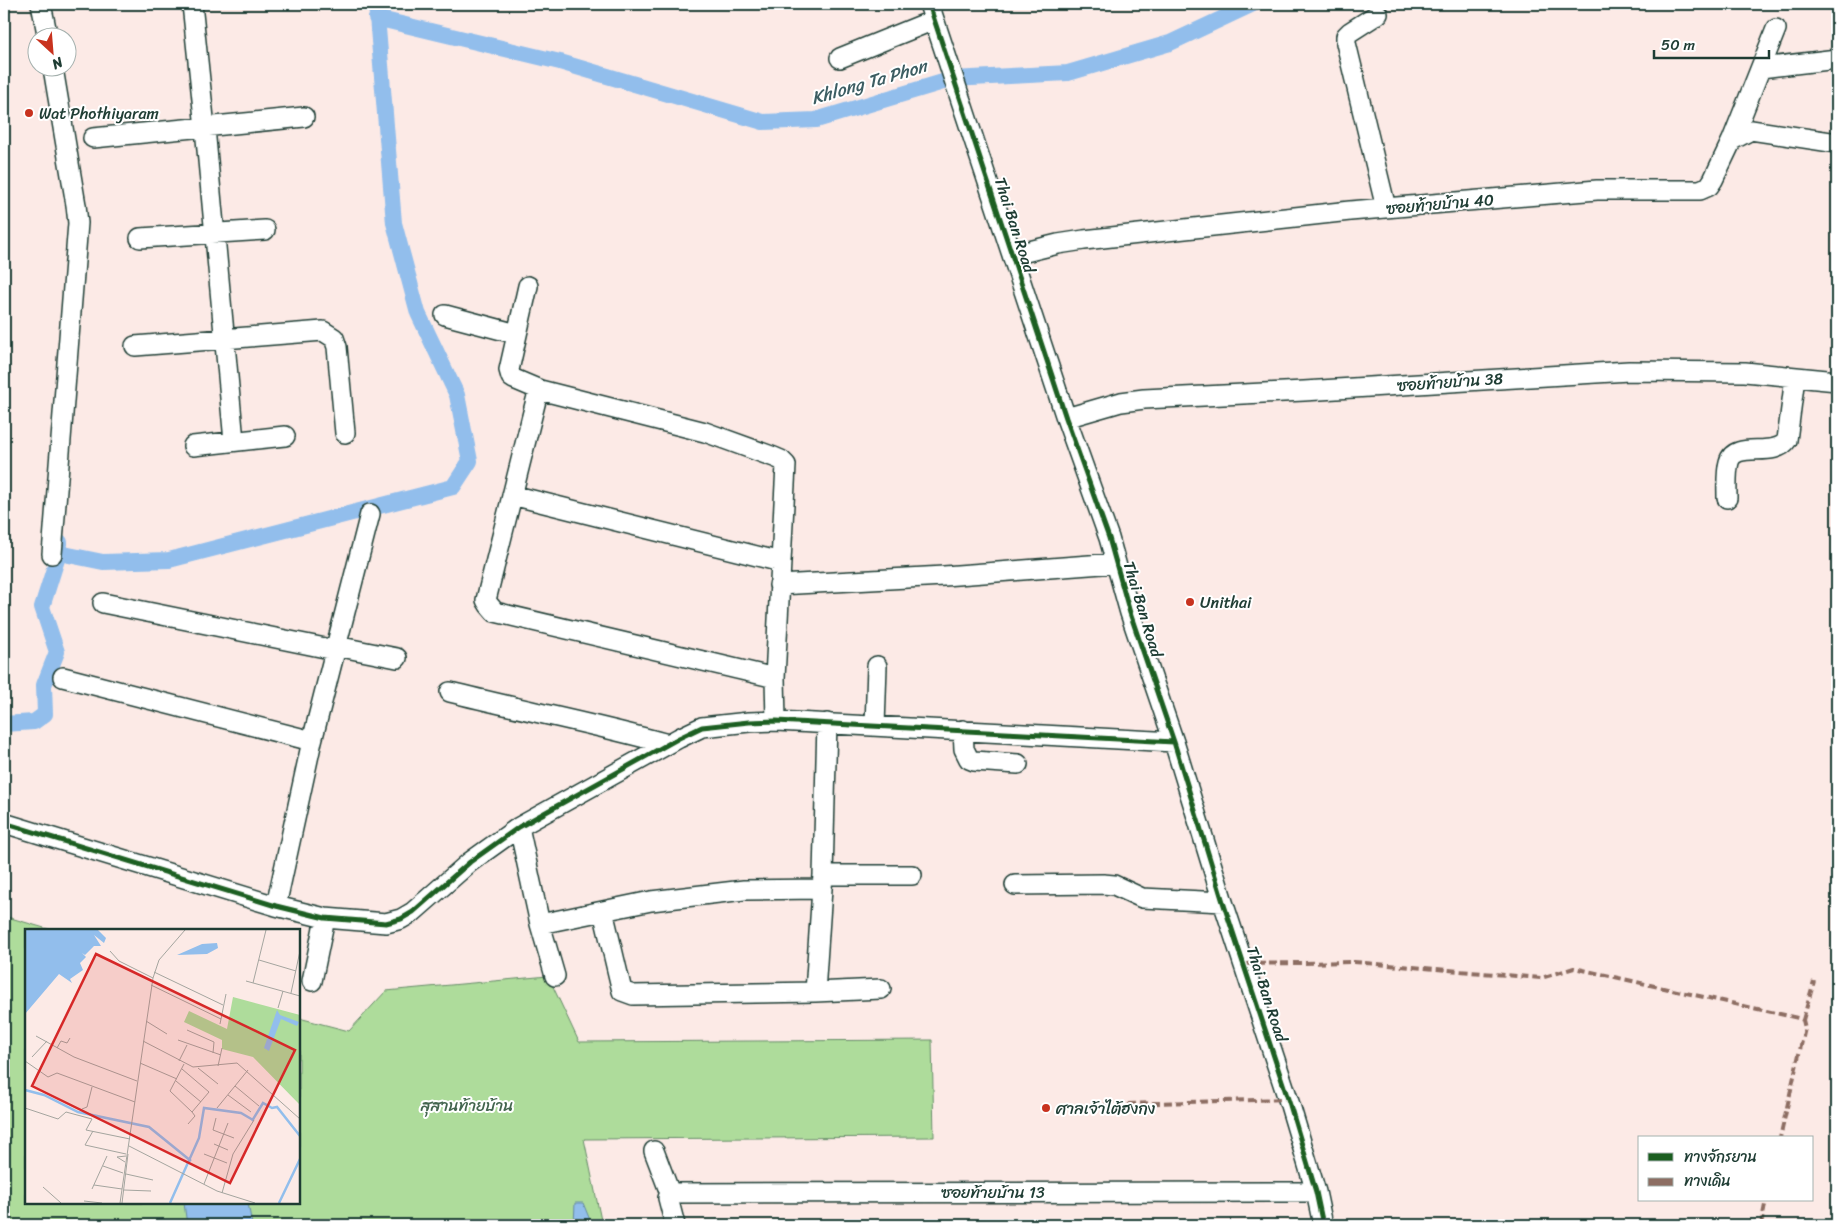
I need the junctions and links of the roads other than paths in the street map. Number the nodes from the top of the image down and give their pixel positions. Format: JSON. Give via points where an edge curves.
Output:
{"nodes":[{"id":1,"x":41,"y":4,"type":"edge"},
{"id":2,"x":192,"y":4,"type":"edge"},
{"id":3,"x":931,"y":12,"type":"edge"},
{"id":4,"x":1378,"y":14,"type":"dead end"},
{"id":5,"x":46,"y":28,"type":"edge"},
{"id":6,"x":1776,"y":29,"type":"dead end"},
{"id":7,"x":840,"y":58,"type":"dead end"},
{"id":8,"x":1837,"y":59,"type":"edge"},
{"id":9,"x":1761,"y":68,"type":"junction"},
{"id":10,"x":55,"y":78,"type":"edge"},
{"id":11,"x":304,"y":117,"type":"dead end"},
{"id":12,"x":205,"y":128,"type":"junction"},
{"id":13,"x":93,"y":138,"type":"dead end"},
{"id":14,"x":1732,"y":140,"type":"junction"},
{"id":15,"x":1837,"y":143,"type":"edge"},
{"id":16,"x":1386,"y":208,"type":"junction"},
{"id":17,"x":265,"y":230,"type":"dead end"},
{"id":18,"x":215,"y":232,"type":"junction"},
{"id":19,"x":140,"y":238,"type":"dead end"},
{"id":20,"x":1012,"y":255,"type":"junction"},
{"id":21,"x":528,"y":286,"type":"dead end"},
{"id":22,"x":445,"y":315,"type":"dead end"},
{"id":23,"x":517,"y":334,"type":"junction"},
{"id":24,"x":224,"y":340,"type":"junction"},
{"id":25,"x":135,"y":346,"type":"dead end"},
{"id":26,"x":1795,"y":377,"type":"junction"},
{"id":27,"x":1837,"y":381,"type":"edge"},
{"id":28,"x":540,"y":390,"type":"junction"},
{"id":29,"x":1066,"y":418,"type":"junction"},
{"id":30,"x":345,"y":432,"type":"dead end"},
{"id":31,"x":285,"y":436,"type":"dead end"},
{"id":32,"x":234,"y":441,"type":"junction"},
{"id":33,"x":193,"y":446,"type":"dead end"},
{"id":34,"x":512,"y":495,"type":"junction"},
{"id":35,"x":1727,"y":498,"type":"dead end"},
{"id":36,"x":370,"y":514,"type":"dead end"},
{"id":37,"x":52,"y":554,"type":"dead end"},
{"id":38,"x":780,"y":562,"type":"junction"},
{"id":39,"x":1116,"y":564,"type":"junction"},
{"id":40,"x":779,"y":586,"type":"junction"},
{"id":41,"x":103,"y":603,"type":"dead end"},
{"id":42,"x":336,"y":648,"type":"junction"},
{"id":43,"x":397,"y":658,"type":"dead end"},
{"id":44,"x":877,"y":666,"type":"dead end"},
{"id":45,"x":64,"y":677,"type":"dead end"},
{"id":46,"x":775,"y":678,"type":"junction"},
{"id":47,"x":450,"y":692,"type":"dead end"},
{"id":48,"x":776,"y":721,"type":"junction"},
{"id":49,"x":827,"y":723,"type":"junction"},
{"id":50,"x":875,"y":726,"type":"junction"},
{"id":51,"x":963,"y":730,"type":"junction"},
{"id":52,"x":312,"y":741,"type":"junction"},
{"id":53,"x":1174,"y":742,"type":"junction"},
{"id":54,"x":668,"y":744,"type":"junction"},
{"id":55,"x":1018,"y":764,"type":"dead end"},
{"id":56,"x":4,"y":823,"type":"edge"},
{"id":57,"x":519,"y":828,"type":"junction"},
{"id":58,"x":912,"y":875,"type":"dead end"},
{"id":59,"x":822,"y":882,"type":"junction"},
{"id":60,"x":1015,"y":885,"type":"dead end"},
{"id":61,"x":1223,"y":902,"type":"junction"},
{"id":62,"x":276,"y":906,"type":"junction"},
{"id":63,"x":603,"y":911,"type":"junction"},
{"id":64,"x":325,"y":918,"type":"junction"},
{"id":65,"x":540,"y":924,"type":"junction"},
{"id":66,"x":555,"y":976,"type":"dead end"},
{"id":67,"x":312,"y":981,"type":"dead end"},
{"id":68,"x":881,"y":989,"type":"dead end"},
{"id":69,"x":815,"y":992,"type":"junction"},
{"id":70,"x":654,"y":1151,"type":"dead end"},
{"id":71,"x":1316,"y":1192,"type":"junction"},
{"id":72,"x":670,"y":1193,"type":"junction"},
{"id":73,"x":675,"y":1225,"type":"edge"},
{"id":74,"x":1324,"y":1225,"type":"edge"}],
"edges":[{"from":1,"to":5,"type":"street"},
{"from":2,"to":12,"type":"street"},
{"from":3,"to":7,"type":"street"},
{"from":3,"to":20,"type":"street","name":"Thai Ban Road"},
{"from":4,"to":16,"type":"street","via":[[1350,32],[1346,43]]},
{"from":6,"to":9,"type":"street","name":"ซอยท้ายบ้าน 40"},
{"from":8,"to":9,"type":"street"},
{"from":9,"to":14,"type":"street","name":"ซอยท้ายบ้าน 40"},
{"from":10,"to":37,"type":"street","via":[[78,222]]},
{"from":11,"to":12,"type":"street"},
{"from":12,"to":13,"type":"street"},
{"from":12,"to":18,"type":"street"},
{"from":14,"to":15,"type":"street","via":[[1751,130]]},
{"from":14,"to":16,"type":"street","name":"ซอยท้ายบ้าน 40","via":[[1714,180],[1700,190],[1597,190]]},
{"from":16,"to":20,"type":"street","name":"ซอยท้ายบ้าน 40","via":[[1084,240]]},
{"from":17,"to":18,"type":"street"},
{"from":18,"to":19,"type":"street"},
{"from":18,"to":24,"type":"street"},
{"from":20,"to":29,"type":"street","name":"Thai Ban Road"},
{"from":21,"to":23,"type":"street"},
{"from":22,"to":23,"type":"street"},
{"from":23,"to":28,"type":"street","via":[[510,374],[514,379]]},
{"from":24,"to":25,"type":"street"},
{"from":24,"to":30,"type":"street","via":[[323,331],[334,338]]},
{"from":24,"to":32,"type":"street"},
{"from":26,"to":27,"type":"street","name":"ซอยท้ายบ้าน 38"},
{"from":26,"to":29,"type":"street","name":"ซอยท้ายบ้าน 38","via":[[1745,372],[1629,370],[1144,398]]},
{"from":26,"to":35,"type":"street","via":[[1784,446],[1735,454],[1729,461]]},
{"from":28,"to":34,"type":"street"},
{"from":28,"to":38,"type":"street","via":[[705,432],[781,460],[786,466]]},
{"from":29,"to":39,"type":"street","name":"Thai Ban Road"},
{"from":31,"to":32,"type":"street"},
{"from":32,"to":33,"type":"street"},
{"from":34,"to":38,"type":"street"},
{"from":34,"to":46,"type":"street","via":[[486,600],[495,612]]},
{"from":36,"to":42,"type":"street"},
{"from":38,"to":40,"type":"street"},
{"from":39,"to":40,"type":"street"},
{"from":39,"to":53,"type":"street","name":"Thai Ban Road"},
{"from":40,"to":46,"type":"street"},
{"from":41,"to":42,"type":"street"},
{"from":42,"to":43,"type":"street"},
{"from":42,"to":52,"type":"street"},
{"from":44,"to":50,"type":"street"},
{"from":45,"to":52,"type":"street"},
{"from":46,"to":48,"type":"street"},
{"from":47,"to":54,"type":"street"},
{"from":48,"to":49,"type":"street"},
{"from":48,"to":54,"type":"street","via":[[702,727]]},
{"from":49,"to":50,"type":"street"},
{"from":49,"to":59,"type":"street"},
{"from":50,"to":51,"type":"street"},
{"from":51,"to":53,"type":"street"},
{"from":51,"to":55,"type":"street","via":[[964,749],[969,759]]},
{"from":52,"to":62,"type":"street"},
{"from":53,"to":61,"type":"street","name":"Thai Ban Road"},
{"from":54,"to":57,"type":"street"},
{"from":56,"to":62,"type":"street"},
{"from":57,"to":64,"type":"street","via":[[470,862],[413,912],[400,919],[386,923]]},
{"from":57,"to":65,"type":"street"},
{"from":58,"to":59,"type":"street"},
{"from":59,"to":63,"type":"street","via":[[651,901]]},
{"from":59,"to":69,"type":"street"},
{"from":60,"to":61,"type":"street","via":[[1103,884],[1114,885],[1142,898]]},
{"from":61,"to":71,"type":"street","name":"Thai Ban Road"},
{"from":62,"to":64,"type":"street"},
{"from":63,"to":65,"type":"street"},
{"from":63,"to":69,"type":"street","via":[[622,992],[632,995]]},
{"from":64,"to":67,"type":"street"},
{"from":65,"to":66,"type":"street"},
{"from":68,"to":69,"type":"street"},
{"from":70,"to":72,"type":"street"},
{"from":71,"to":72,"type":"street","name":"ซอยท้ายบ้าน 13"},
{"from":71,"to":74,"type":"street","name":"Thai Ban Road"},
{"from":72,"to":73,"type":"street","via":[[668,1198]]}]}
